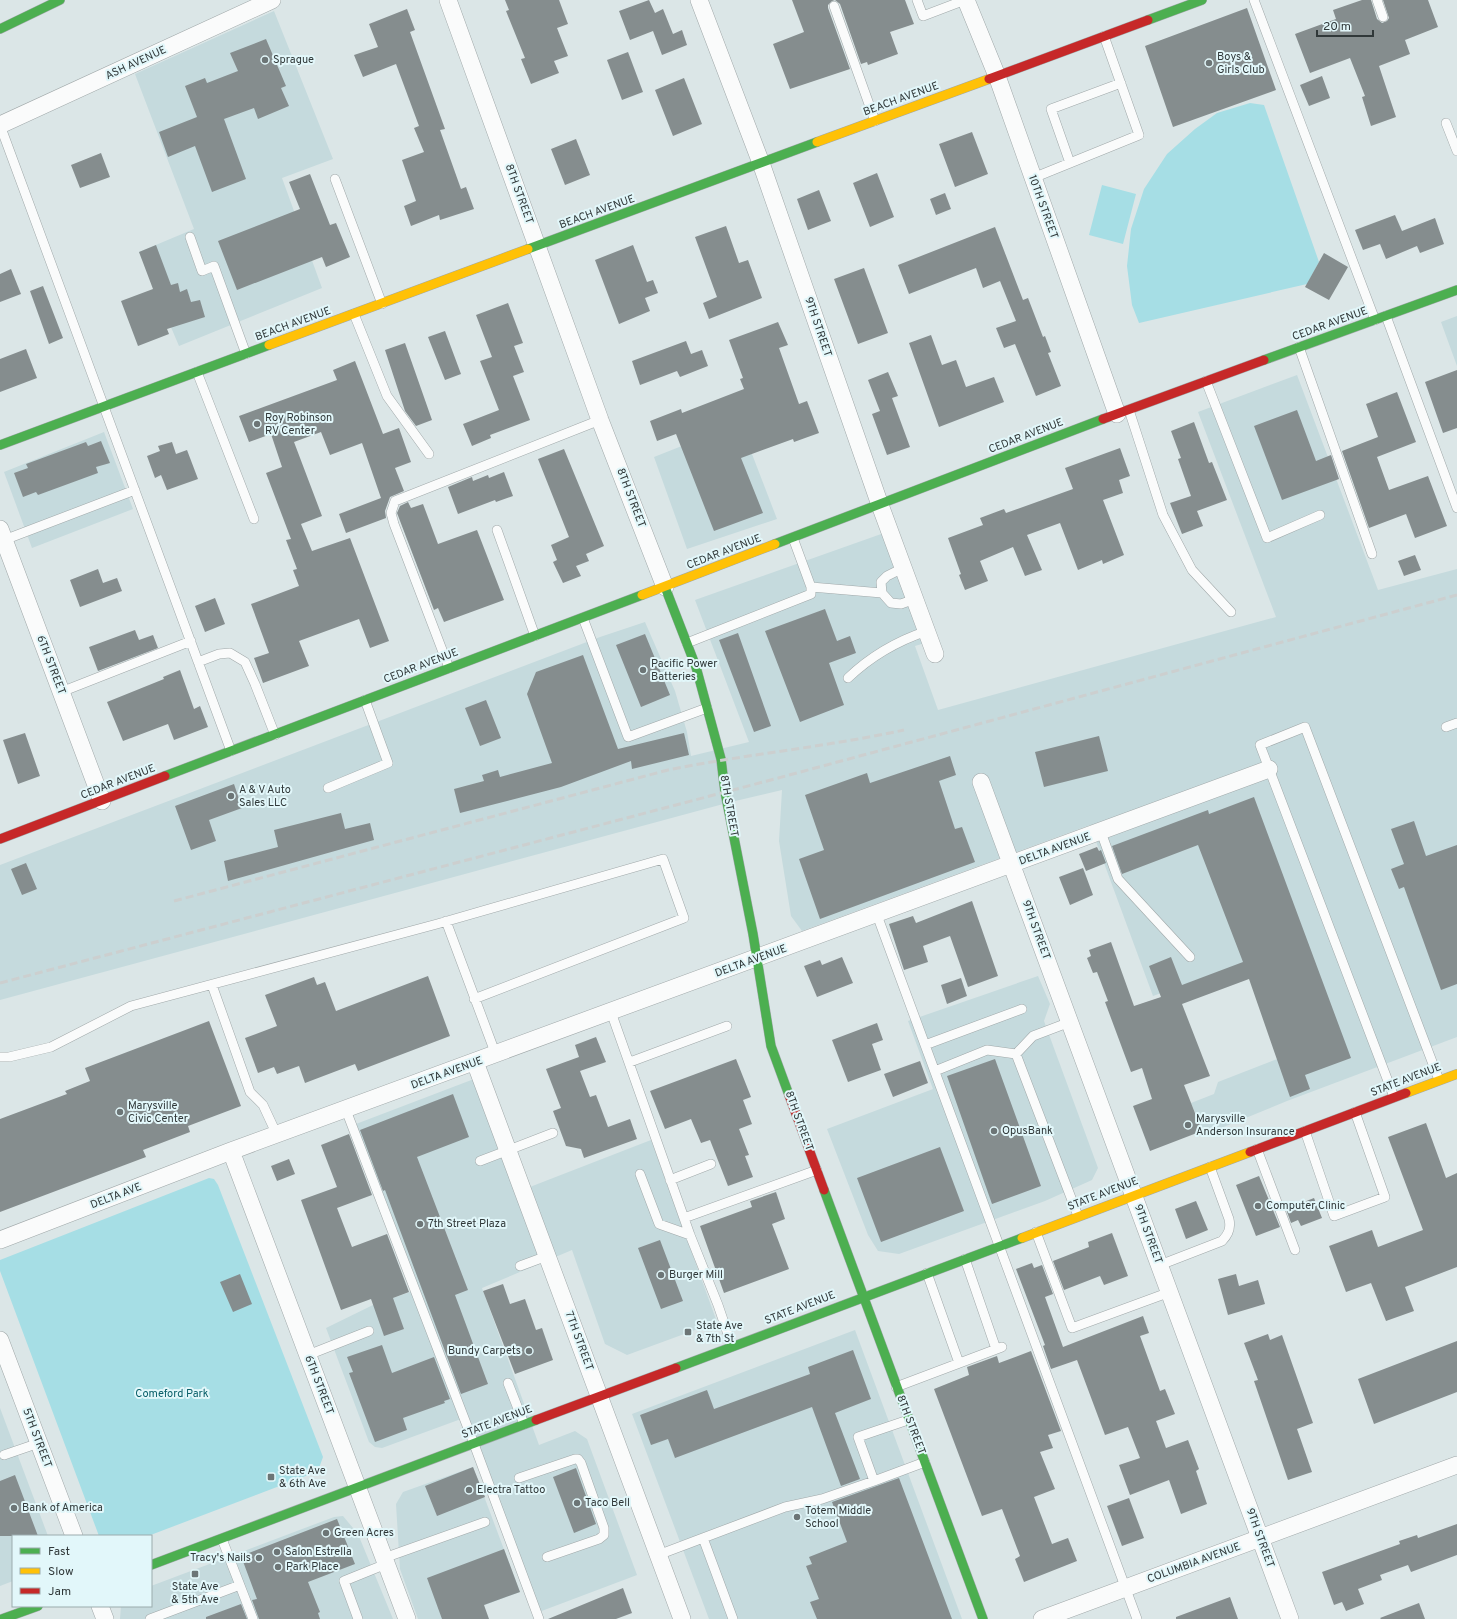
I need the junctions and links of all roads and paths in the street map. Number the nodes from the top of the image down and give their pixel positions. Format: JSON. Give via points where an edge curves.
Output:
{"nodes":[{"id":1,"x":60,"y":0,"type":"edge"},
{"id":2,"x":272,"y":0,"type":"edge"},
{"id":3,"x":448,"y":0,"type":"edge"},
{"id":4,"x":699,"y":0,"type":"edge"},
{"id":5,"x":917,"y":0,"type":"edge"},
{"id":6,"x":966,"y":0,"type":"edge"},
{"id":7,"x":1202,"y":0,"type":"edge"},
{"id":8,"x":1254,"y":0,"type":"edge"},
{"id":9,"x":1377,"y":0,"type":"edge"},
{"id":10,"x":834,"y":6,"type":"dead end"},
{"id":11,"x":1383,"y":17,"type":"dead end"},
{"id":12,"x":0,"y":29,"type":"edge"},
{"id":13,"x":1104,"y":36,"type":"junction"},
{"id":14,"x":997,"y":76,"type":"junction"},
{"id":15,"x":1121,"y":83,"type":"junction"},
{"id":16,"x":875,"y":121,"type":"junction"},
{"id":17,"x":1446,"y":123,"type":"dead end"},
{"id":18,"x":0,"y":125,"type":"edge"},
{"id":19,"x":1457,"y":151,"type":"edge"},
{"id":20,"x":1070,"y":163,"type":"junction"},
{"id":21,"x":761,"y":164,"type":"junction"},
{"id":22,"x":1033,"y":178,"type":"junction"},
{"id":23,"x":335,"y":180,"type":"dead end"},
{"id":24,"x":190,"y":237,"type":"dead end"},
{"id":25,"x":539,"y":246,"type":"junction"},
{"id":26,"x":1457,"y":290,"type":"edge"},
{"id":27,"x":382,"y":304,"type":"junction"},
{"id":28,"x":354,"y":314,"type":"junction"},
{"id":29,"x":1386,"y":316,"type":"junction"},
{"id":30,"x":1375,"y":320,"type":"junction"},
{"id":31,"x":1299,"y":347,"type":"junction"},
{"id":32,"x":246,"y":354,"type":"junction"},
{"id":33,"x":197,"y":372,"type":"junction"},
{"id":34,"x":1206,"y":382,"type":"junction"},
{"id":35,"x":103,"y":407,"type":"junction"},
{"id":36,"x":1123,"y":412,"type":"junction"},
{"id":37,"x":600,"y":420,"type":"junction"},
{"id":38,"x":0,"y":446,"type":"edge"},
{"id":39,"x":429,"y":454,"type":"dead end"},
{"id":40,"x":135,"y":490,"type":"junction"},
{"id":41,"x":880,"y":505,"type":"junction"},
{"id":42,"x":1457,"y":508,"type":"edge"},
{"id":43,"x":1320,"y":516,"type":"dead end"},
{"id":44,"x":254,"y":519,"type":"dead end"},
{"id":45,"x":497,"y":530,"type":"dead end"},
{"id":46,"x":2,"y":534,"type":"edge"},
{"id":47,"x":793,"y":538,"type":"junction"},
{"id":48,"x":1372,"y":554,"type":"dead end"},
{"id":49,"x":903,"y":568,"type":"junction"},
{"id":50,"x":664,"y":587,"type":"junction"},
{"id":51,"x":811,"y":587,"type":"junction"},
{"id":52,"x":882,"y":593,"type":"junction"},
{"id":53,"x":915,"y":599,"type":"junction"},
{"id":54,"x":1230,"y":612,"type":"dead end"},
{"id":55,"x":583,"y":618,"type":"junction"},
{"id":56,"x":927,"y":631,"type":"junction"},
{"id":57,"x":535,"y":636,"type":"junction"},
{"id":58,"x":191,"y":641,"type":"junction"},
{"id":59,"x":687,"y":644,"type":"junction"},
{"id":60,"x":935,"y":654,"type":"dead end"},
{"id":61,"x":198,"y":662,"type":"junction"},
{"id":62,"x":449,"y":668,"type":"junction"},
{"id":63,"x":848,"y":678,"type":"dead end"},
{"id":64,"x":61,"y":692,"type":"junction"},
{"id":65,"x":365,"y":700,"type":"junction"},
{"id":66,"x":707,"y":708,"type":"junction"},
{"id":67,"x":1457,"y":723,"type":"edge"},
{"id":68,"x":1446,"y":727,"type":"dead end"},
{"id":69,"x":275,"y":735,"type":"junction"},
{"id":70,"x":231,"y":751,"type":"junction"},
{"id":71,"x":1269,"y":769,"type":"junction"},
{"id":72,"x":981,"y":782,"type":"dead end"},
{"id":73,"x":328,"y":788,"type":"dead end"},
{"id":74,"x":102,"y":801,"type":"junction"},
{"id":75,"x":1101,"y":832,"type":"junction"},
{"id":76,"x":0,"y":839,"type":"edge"},
{"id":77,"x":1012,"y":865,"type":"junction"},
{"id":78,"x":877,"y":915,"type":"junction"},
{"id":79,"x":446,"y":921,"type":"junction"},
{"id":80,"x":1190,"y":957,"type":"dead end"},
{"id":81,"x":757,"y":959,"type":"junction"},
{"id":82,"x":212,"y":985,"type":"junction"},
{"id":83,"x":474,"y":999,"type":"junction"},
{"id":84,"x":1022,"y":1009,"type":"dead end"},
{"id":85,"x":611,"y":1012,"type":"junction"},
{"id":86,"x":1070,"y":1022,"type":"junction"},
{"id":87,"x":727,"y":1026,"type":"dead end"},
{"id":88,"x":925,"y":1045,"type":"junction"},
{"id":89,"x":1016,"y":1054,"type":"junction"},
{"id":90,"x":496,"y":1055,"type":"junction"},
{"id":91,"x":0,"y":1057,"type":"edge"},
{"id":92,"x":475,"y":1062,"type":"junction"},
{"id":93,"x":630,"y":1062,"type":"junction"},
{"id":94,"x":935,"y":1071,"type":"junction"},
{"id":95,"x":1457,"y":1074,"type":"edge"},
{"id":96,"x":1439,"y":1080,"type":"junction"},
{"id":97,"x":1394,"y":1097,"type":"junction"},
{"id":98,"x":346,"y":1110,"type":"junction"},
{"id":99,"x":1355,"y":1112,"type":"junction"},
{"id":100,"x":1305,"y":1131,"type":"junction"},
{"id":101,"x":553,"y":1133,"type":"dead end"},
{"id":102,"x":277,"y":1135,"type":"junction"},
{"id":103,"x":1257,"y":1149,"type":"junction"},
{"id":104,"x":508,"y":1150,"type":"junction"},
{"id":105,"x":231,"y":1151,"type":"junction"},
{"id":106,"x":480,"y":1161,"type":"dead end"},
{"id":107,"x":711,"y":1164,"type":"dead end"},
{"id":108,"x":1210,"y":1166,"type":"junction"},
{"id":109,"x":817,"y":1170,"type":"junction"},
{"id":110,"x":640,"y":1174,"type":"dead end"},
{"id":111,"x":670,"y":1180,"type":"junction"},
{"id":112,"x":1134,"y":1195,"type":"junction"},
{"id":113,"x":1078,"y":1216,"type":"junction"},
{"id":114,"x":684,"y":1218,"type":"junction"},
{"id":115,"x":1036,"y":1232,"type":"junction"},
{"id":116,"x":690,"y":1235,"type":"junction"},
{"id":117,"x":0,"y":1240,"type":"edge"},
{"id":118,"x":1000,"y":1245,"type":"junction"},
{"id":119,"x":1295,"y":1250,"type":"dead end"},
{"id":120,"x":547,"y":1256,"type":"junction"},
{"id":121,"x":965,"y":1259,"type":"junction"},
{"id":122,"x":1160,"y":1265,"type":"junction"},
{"id":123,"x":520,"y":1266,"type":"dead end"},
{"id":124,"x":928,"y":1273,"type":"junction"},
{"id":125,"x":1170,"y":1292,"type":"junction"},
{"id":126,"x":863,"y":1297,"type":"junction"},
{"id":127,"x":369,"y":1331,"type":"dead end"},
{"id":128,"x":0,"y":1340,"type":"edge"},
{"id":129,"x":732,"y":1346,"type":"junction"},
{"id":130,"x":308,"y":1355,"type":"junction"},
{"id":131,"x":4,"y":1360,"type":"edge"},
{"id":132,"x":960,"y":1363,"type":"junction"},
{"id":133,"x":508,"y":1383,"type":"dead end"},
{"id":134,"x":896,"y":1387,"type":"junction"},
{"id":135,"x":599,"y":1396,"type":"junction"},
{"id":136,"x":908,"y":1420,"type":"junction"},
{"id":137,"x":524,"y":1424,"type":"junction"},
{"id":138,"x":39,"y":1443,"type":"junction"},
{"id":139,"x":474,"y":1444,"type":"junction"},
{"id":140,"x":4,"y":1456,"type":"dead end"},
{"id":141,"x":925,"y":1462,"type":"junction"},
{"id":142,"x":1457,"y":1464,"type":"edge"},
{"id":143,"x":519,"y":1478,"type":"dead end"},
{"id":144,"x":874,"y":1481,"type":"junction"},
{"id":145,"x":358,"y":1488,"type":"junction"},
{"id":146,"x":484,"y":1522,"type":"dead end"},
{"id":147,"x":74,"y":1535,"type":"edge"},
{"id":148,"x":703,"y":1538,"type":"junction"},
{"id":149,"x":222,"y":1539,"type":"junction"},
{"id":150,"x":1261,"y":1539,"type":"junction"},
{"id":151,"x":658,"y":1555,"type":"junction"},
{"id":152,"x":547,"y":1557,"type":"dead end"},
{"id":153,"x":385,"y":1561,"type":"junction"},
{"id":154,"x":152,"y":1565,"type":"edge"},
{"id":155,"x":240,"y":1586,"type":"junction"},
{"id":156,"x":1126,"y":1588,"type":"junction"},
{"id":157,"x":35,"y":1607,"type":"edge"},
{"id":158,"x":100,"y":1607,"type":"edge"},
{"id":159,"x":2,"y":1619,"type":"edge"},
{"id":160,"x":105,"y":1619,"type":"edge"},
{"id":161,"x":150,"y":1619,"type":"edge"},
{"id":162,"x":253,"y":1619,"type":"edge"},
{"id":163,"x":358,"y":1619,"type":"edge"},
{"id":164,"x":405,"y":1619,"type":"edge"},
{"id":165,"x":539,"y":1619,"type":"edge"},
{"id":166,"x":682,"y":1619,"type":"edge"},
{"id":167,"x":733,"y":1619,"type":"edge"},
{"id":168,"x":983,"y":1619,"type":"edge"},
{"id":169,"x":1042,"y":1619,"type":"edge"},
{"id":170,"x":1137,"y":1619,"type":"edge"},
{"id":171,"x":1290,"y":1619,"type":"edge"}],
"edges":[{"from":1,"to":12,"type":"main road"},
{"from":2,"to":18,"type":"street","name":"ASH AVENUE"},
{"from":3,"to":25,"type":"street","name":"8TH STREET"},
{"from":4,"to":21,"type":"street","name":"9TH STREET"},
{"from":5,"to":6,"type":"lane","via":[[923,16]]},
{"from":6,"to":14,"type":"street","name":"10TH STREET"},
{"from":7,"to":13,"type":"main road","name":"BEACH AVENUE"},
{"from":8,"to":30,"type":"lane"},
{"from":9,"to":11,"type":"lane"},
{"from":10,"to":16,"type":"lane"},
{"from":13,"to":14,"type":"main road","name":"BEACH AVENUE"},
{"from":13,"to":15,"type":"lane"},
{"from":14,"to":16,"type":"main road","name":"BEACH AVENUE"},
{"from":14,"to":22,"type":"street","name":"10TH STREET"},
{"from":15,"to":20,"type":"lane","via":[[1139,135]]},
{"from":15,"to":20,"type":"lane","via":[[1051,108]]},
{"from":16,"to":21,"type":"main road","name":"BEACH AVENUE"},
{"from":17,"to":19,"type":"lane"},
{"from":18,"to":35,"type":"lane"},
{"from":20,"to":22,"type":"lane"},
{"from":21,"to":25,"type":"main road","name":"BEACH AVENUE"},
{"from":21,"to":41,"type":"street","name":"9TH STREET"},
{"from":22,"to":36,"type":"street","name":"10TH STREET"},
{"from":23,"to":27,"type":"lane"},
{"from":24,"to":32,"type":"lane","via":[[202,271],[214,266]]},
{"from":25,"to":27,"type":"main road","name":"BEACH AVENUE"},
{"from":25,"to":37,"type":"street","name":"8TH STREET"},
{"from":26,"to":29,"type":"main road","name":"CEDAR AVENUE"},
{"from":27,"to":28,"type":"main road","name":"BEACH AVENUE"},
{"from":28,"to":32,"type":"main road","name":"BEACH AVENUE"},
{"from":28,"to":39,"type":"lane","via":[[387,396]]},
{"from":29,"to":30,"type":"main road","name":"CEDAR AVENUE"},
{"from":29,"to":42,"type":"lane"},
{"from":30,"to":31,"type":"main road","name":"CEDAR AVENUE"},
{"from":31,"to":34,"type":"main road","name":"CEDAR AVENUE"},
{"from":31,"to":48,"type":"lane"},
{"from":32,"to":33,"type":"main road","name":"BEACH AVENUE"},
{"from":33,"to":35,"type":"main road","name":"BEACH AVENUE"},
{"from":33,"to":44,"type":"lane"},
{"from":34,"to":36,"type":"main road","name":"CEDAR AVENUE"},
{"from":34,"to":43,"type":"lane","via":[[1267,538]]},
{"from":35,"to":38,"type":"main road","name":"BEACH AVENUE"},
{"from":35,"to":40,"type":"lane"},
{"from":36,"to":41,"type":"main road","name":"CEDAR AVENUE"},
{"from":36,"to":54,"type":"lane","via":[[1163,515],[1192,570]]},
{"from":37,"to":50,"type":"street","name":"8TH STREET"},
{"from":37,"to":62,"type":"lane","via":[[395,501],[391,513],[394,524]]},
{"from":40,"to":46,"type":"lane"},
{"from":40,"to":58,"type":"lane"},
{"from":41,"to":47,"type":"main road","name":"CEDAR AVENUE"},
{"from":41,"to":49,"type":"street","name":"9TH STREET"},
{"from":45,"to":57,"type":"lane"},
{"from":46,"to":64,"type":"street","name":"6TH STREET"},
{"from":47,"to":50,"type":"main road","name":"CEDAR AVENUE"},
{"from":47,"to":51,"type":"lane"},
{"from":49,"to":52,"type":"lane","via":[[881,582]]},
{"from":49,"to":53,"type":"street","name":"9TH STREET"},
{"from":50,"to":55,"type":"main road","name":"CEDAR AVENUE"},
{"from":50,"to":59,"type":"main road","name":"8TH STREET"},
{"from":51,"to":52,"type":"lane"},
{"from":51,"to":59,"type":"lane","via":[[811,594]]},
{"from":52,"to":53,"type":"lane","via":[[891,604]]},
{"from":53,"to":56,"type":"street","name":"9TH STREET"},
{"from":55,"to":57,"type":"main road","name":"CEDAR AVENUE"},
{"from":55,"to":66,"type":"lane","via":[[628,737]]},
{"from":56,"to":60,"type":"street","name":"9TH STREET"},
{"from":56,"to":63,"type":"lane","via":[[884,649]]},
{"from":57,"to":62,"type":"main road","name":"CEDAR AVENUE"},
{"from":58,"to":61,"type":"lane"},
{"from":58,"to":64,"type":"lane"},
{"from":59,"to":66,"type":"main road","name":"8TH STREET"},
{"from":61,"to":69,"type":"lane","via":[[219,654],[230,653],[245,662]]},
{"from":61,"to":70,"type":"lane"},
{"from":62,"to":65,"type":"main road","name":"CEDAR AVENUE"},
{"from":64,"to":74,"type":"street","name":"6TH STREET"},
{"from":65,"to":69,"type":"main road","name":"CEDAR AVENUE"},
{"from":65,"to":73,"type":"lane","via":[[388,762]]},
{"from":66,"to":81,"type":"main road","name":"8TH STREET","via":[[721,759]]},
{"from":67,"to":68,"type":"lane"},
{"from":69,"to":70,"type":"main road","name":"CEDAR AVENUE"},
{"from":70,"to":74,"type":"main road","name":"CEDAR AVENUE"},
{"from":71,"to":75,"type":"street","name":"DELTA AVENUE"},
{"from":71,"to":96,"type":"lane","via":[[1260,744],[1305,727]]},
{"from":71,"to":97,"type":"lane"},
{"from":72,"to":77,"type":"street","name":"9TH STREET"},
{"from":74,"to":76,"type":"main road","name":"CEDAR AVENUE"},
{"from":75,"to":77,"type":"street","name":"DELTA AVENUE"},
{"from":75,"to":80,"type":"lane","via":[[1118,879]]},
{"from":77,"to":78,"type":"street","name":"DELTA AVENUE"},
{"from":77,"to":86,"type":"street","name":"9TH STREET"},
{"from":78,"to":81,"type":"street","name":"DELTA AVENUE"},
{"from":78,"to":88,"type":"lane"},
{"from":79,"to":82,"type":"lane"},
{"from":79,"to":83,"type":"lane"},
{"from":79,"to":83,"type":"lane","via":[[663,859],[684,918]]},
{"from":81,"to":85,"type":"street","name":"DELTA AVENUE"},
{"from":81,"to":109,"type":"main road","name":"8TH STREET","via":[[772,1046]]},
{"from":82,"to":91,"type":"lane","via":[[131,1006],[51,1047]]},
{"from":82,"to":102,"type":"lane","via":[[250,1092],[263,1105]]},
{"from":83,"to":90,"type":"lane"},
{"from":84,"to":88,"type":"lane"},
{"from":85,"to":90,"type":"street","name":"DELTA AVENUE"},
{"from":85,"to":93,"type":"lane"},
{"from":86,"to":89,"type":"lane","via":[[1033,1036]]},
{"from":86,"to":112,"type":"street","name":"9TH STREET"},
{"from":87,"to":93,"type":"lane"},
{"from":88,"to":94,"type":"lane"},
{"from":89,"to":94,"type":"lane","via":[[987,1050]]},
{"from":89,"to":113,"type":"lane"},
{"from":90,"to":92,"type":"street","name":"DELTA AVENUE"},
{"from":92,"to":98,"type":"street","name":"DELTA AVENUE"},
{"from":92,"to":104,"type":"street","name":"7TH STREET"},
{"from":93,"to":111,"type":"lane"},
{"from":94,"to":118,"type":"lane","via":[[950,1112],[967,1138],[987,1196],[988,1211]]},
{"from":95,"to":96,"type":"main road","name":"STATE AVENUE"},
{"from":96,"to":97,"type":"main road","name":"STATE AVENUE"},
{"from":97,"to":99,"type":"main road","name":"STATE AVENUE"},
{"from":98,"to":102,"type":"street","name":"DELTA AVENUE"},
{"from":98,"to":139,"type":"lane"},
{"from":99,"to":100,"type":"main road","name":"STATE AVENUE"},
{"from":99,"to":100,"type":"lane","via":[[1385,1197],[1378,1200],[1334,1216]]},
{"from":100,"to":103,"type":"main road","name":"STATE AVENUE"},
{"from":101,"to":104,"type":"lane"},
{"from":102,"to":105,"type":"street","name":"DELTA AVENUE"},
{"from":103,"to":108,"type":"main road","name":"STATE AVENUE"},
{"from":103,"to":119,"type":"lane"},
{"from":104,"to":106,"type":"lane"},
{"from":104,"to":120,"type":"street","name":"7TH STREET"},
{"from":105,"to":117,"type":"street","name":"DELTA AVE"},
{"from":105,"to":130,"type":"street","name":"6TH STREET"},
{"from":107,"to":111,"type":"lane"},
{"from":108,"to":112,"type":"main road","name":"STATE AVENUE"},
{"from":108,"to":122,"type":"lane","via":[[1230,1219],[1226,1237],[1207,1248]]},
{"from":109,"to":114,"type":"lane"},
{"from":109,"to":126,"type":"main road","name":"8TH STREET"},
{"from":110,"to":116,"type":"lane","via":[[659,1224]]},
{"from":111,"to":114,"type":"lane"},
{"from":112,"to":113,"type":"main road","name":"STATE AVENUE"},
{"from":112,"to":122,"type":"street","name":"9TH STREET"},
{"from":113,"to":115,"type":"main road","name":"STATE AVENUE"},
{"from":114,"to":116,"type":"lane"},
{"from":115,"to":118,"type":"main road","name":"STATE AVENUE"},
{"from":115,"to":125,"type":"lane","via":[[1072,1328]]},
{"from":116,"to":129,"type":"lane"},
{"from":118,"to":121,"type":"main road","name":"STATE AVENUE"},
{"from":118,"to":156,"type":"lane"},
{"from":120,"to":123,"type":"lane"},
{"from":120,"to":135,"type":"street","name":"7TH STREET"},
{"from":121,"to":124,"type":"main road","name":"STATE AVENUE"},
{"from":121,"to":132,"type":"lane","via":[[999,1348]]},
{"from":122,"to":125,"type":"street","name":"9TH STREET"},
{"from":124,"to":126,"type":"main road","name":"STATE AVENUE"},
{"from":124,"to":132,"type":"lane"},
{"from":125,"to":150,"type":"street","name":"9TH STREET"},
{"from":126,"to":129,"type":"main road","name":"STATE AVENUE"},
{"from":126,"to":134,"type":"main road","name":"8TH STREET"},
{"from":127,"to":130,"type":"lane"},
{"from":128,"to":131,"type":"street","name":"5TH STREET"},
{"from":129,"to":135,"type":"main road","name":"STATE AVENUE"},
{"from":130,"to":145,"type":"street","name":"6TH STREET"},
{"from":131,"to":138,"type":"street","name":"5TH STREET"},
{"from":132,"to":134,"type":"lane"},
{"from":133,"to":137,"type":"lane"},
{"from":134,"to":136,"type":"main road","name":"8TH STREET"},
{"from":135,"to":137,"type":"main road","name":"STATE AVENUE"},
{"from":135,"to":151,"type":"street","name":"7TH STREET"},
{"from":136,"to":141,"type":"main road","name":"8TH STREET"},
{"from":136,"to":144,"type":"lane","via":[[858,1438]]},
{"from":137,"to":139,"type":"main road","name":"STATE AVENUE"},
{"from":138,"to":140,"type":"lane"},
{"from":138,"to":147,"type":"street","name":"5TH STREET"},
{"from":139,"to":145,"type":"main road","name":"STATE AVENUE"},
{"from":139,"to":165,"type":"lane"},
{"from":141,"to":144,"type":"lane"},
{"from":141,"to":168,"type":"main road","name":"8TH STREET"},
{"from":142,"to":150,"type":"street","name":"COLUMBIA AVENUE"},
{"from":143,"to":152,"type":"lane","via":[[575,1459],[581,1463],[604,1528],[604,1535],[599,1540]]},
{"from":144,"to":148,"type":"lane","via":[[822,1499],[785,1507]]},
{"from":145,"to":149,"type":"main road","name":"STATE AVENUE"},
{"from":145,"to":153,"type":"street","name":"6TH STREET"},
{"from":146,"to":153,"type":"lane"},
{"from":148,"to":151,"type":"lane"},
{"from":148,"to":167,"type":"lane"},
{"from":149,"to":154,"type":"main road","name":"STATE AVENUE"},
{"from":149,"to":155,"type":"lane"},
{"from":150,"to":156,"type":"street","name":"COLUMBIA AVENUE"},
{"from":150,"to":171,"type":"street","name":"9TH STREET"},
{"from":151,"to":166,"type":"street","name":"7TH STREET"},
{"from":153,"to":163,"type":"lane","via":[[344,1582]]},
{"from":153,"to":164,"type":"street","name":"6TH STREET"},
{"from":155,"to":161,"type":"lane"},
{"from":155,"to":162,"type":"lane"},
{"from":156,"to":169,"type":"street","name":"COLUMBIA AVENUE"},
{"from":156,"to":170,"type":"lane"},
{"from":157,"to":159,"type":"main road"},
{"from":158,"to":160,"type":"street"}]}
